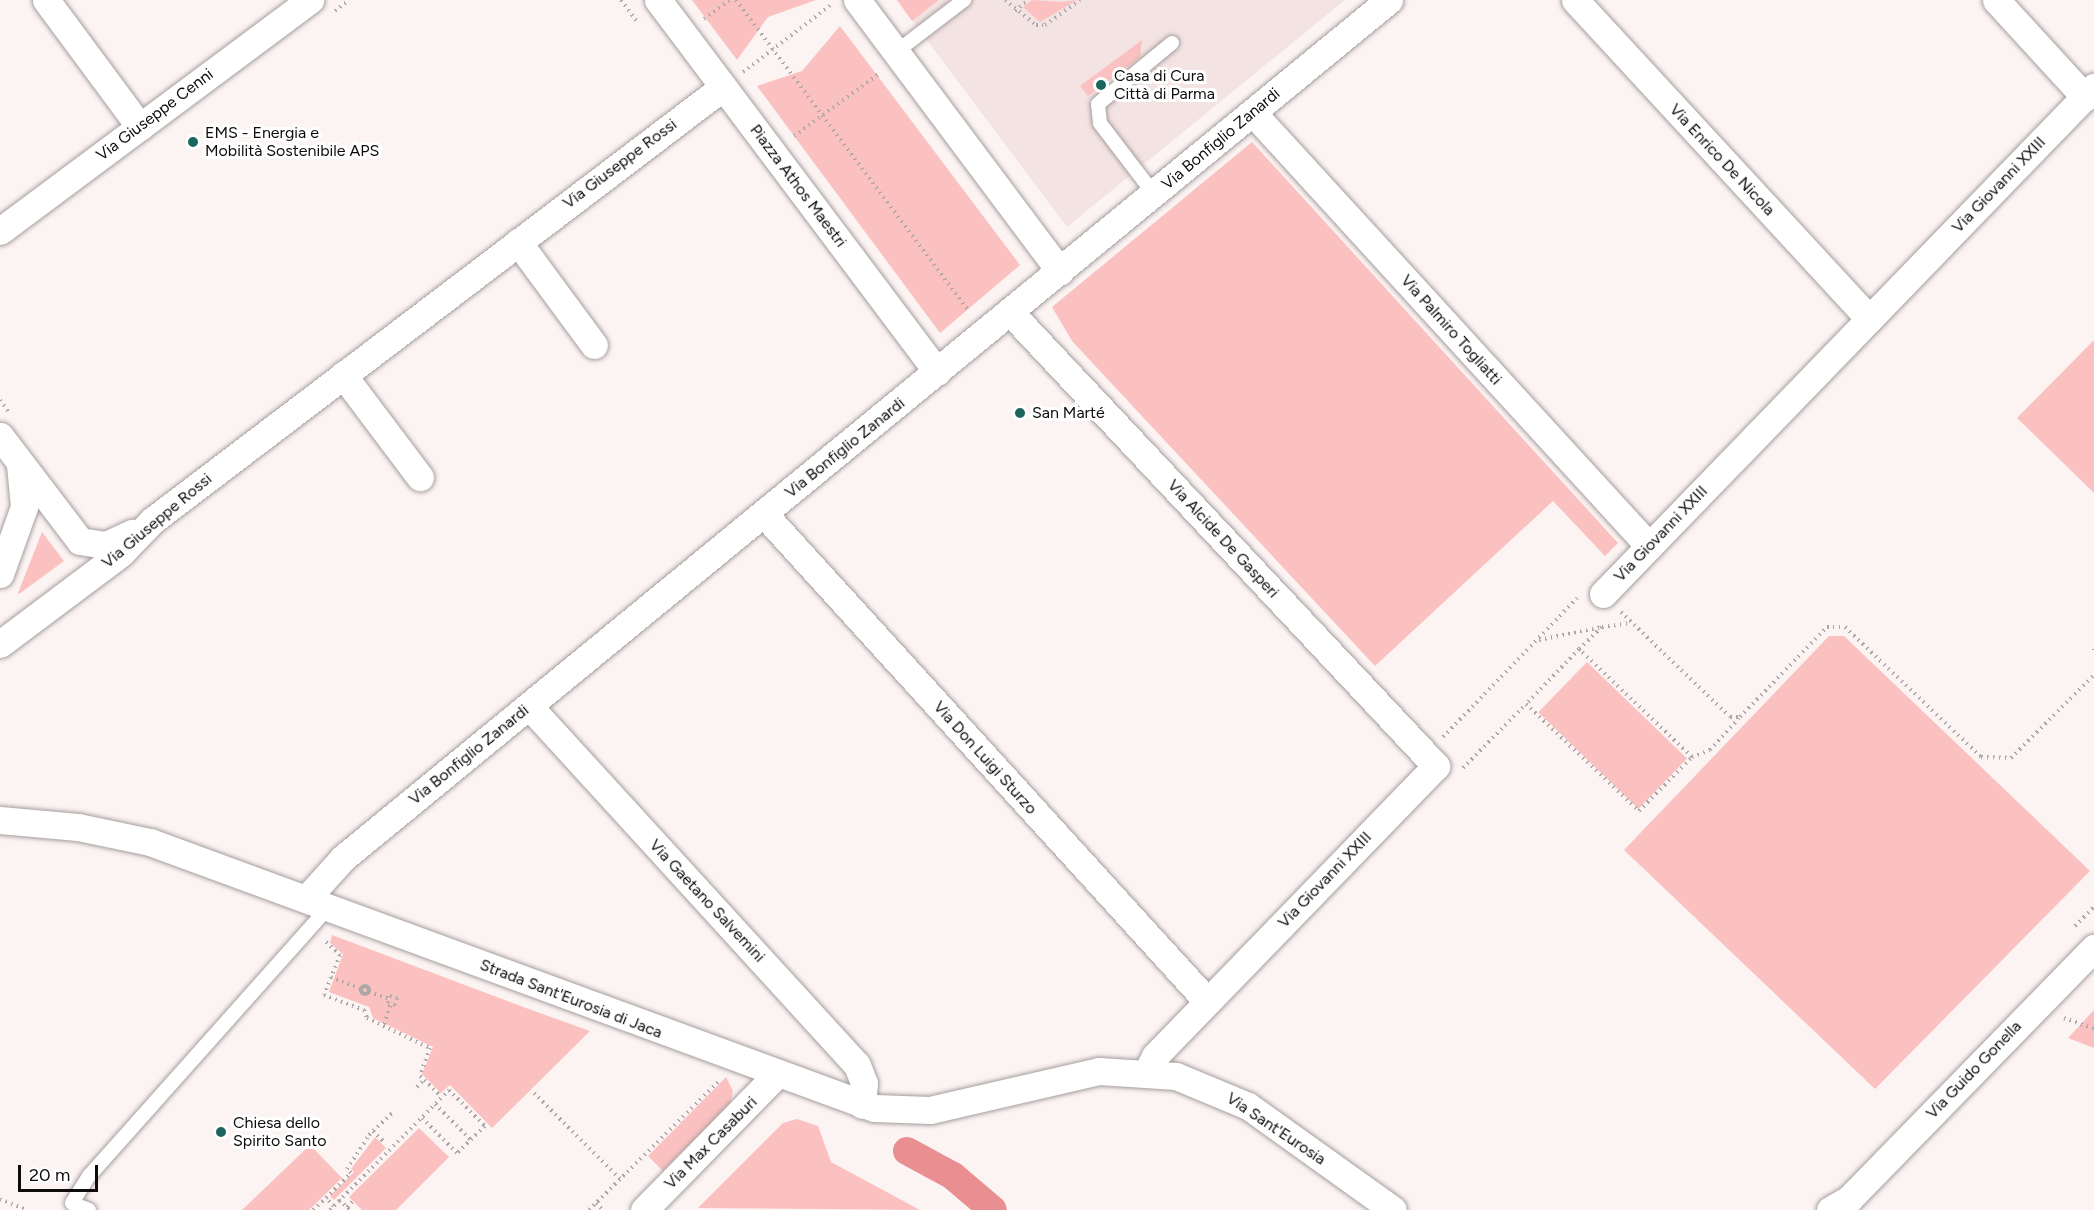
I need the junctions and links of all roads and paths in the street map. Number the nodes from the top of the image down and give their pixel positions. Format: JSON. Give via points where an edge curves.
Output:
{"nodes":[{"id":1,"x":46,"y":0,"type":"edge"},
{"id":2,"x":310,"y":0,"type":"edge"},
{"id":3,"x":621,"y":0,"type":"edge"},
{"id":4,"x":658,"y":0,"type":"edge"},
{"id":5,"x":736,"y":0,"type":"edge"},
{"id":6,"x":825,"y":0,"type":"edge"},
{"id":7,"x":837,"y":0,"type":"edge"},
{"id":8,"x":964,"y":0,"type":"edge"},
{"id":9,"x":1005,"y":0,"type":"edge"},
{"id":10,"x":1028,"y":0,"type":"edge"},
{"id":11,"x":1080,"y":0,"type":"edge"},
{"id":12,"x":1389,"y":0,"type":"edge"},
{"id":13,"x":1575,"y":0,"type":"edge"},
{"id":14,"x":1996,"y":0,"type":"edge"},
{"id":15,"x":830,"y":6,"type":"junction"},
{"id":16,"x":847,"y":8,"type":"edge"},
{"id":17,"x":1015,"y":10,"type":"junction"},
{"id":18,"x":698,"y":13,"type":"dead end"},
{"id":19,"x":640,"y":26,"type":"dead end"},
{"id":20,"x":709,"y":28,"type":"dead end"},
{"id":21,"x":1172,"y":43,"type":"dead end"},
{"id":22,"x":773,"y":49,"type":"junction"},
{"id":23,"x":884,"y":58,"type":"junction"},
{"id":24,"x":735,"y":63,"type":"dead end"},
{"id":25,"x":880,"y":73,"type":"junction"},
{"id":26,"x":732,"y":80,"type":"junction"},
{"id":27,"x":749,"y":82,"type":"dead end"},
{"id":28,"x":887,"y":82,"type":"dead end"},
{"id":29,"x":2089,"y":92,"type":"edge"},
{"id":30,"x":1253,"y":112,"type":"junction"},
{"id":31,"x":822,"y":115,"type":"junction"},
{"id":32,"x":140,"y":127,"type":"junction"},
{"id":33,"x":784,"y":128,"type":"dead end"},
{"id":34,"x":791,"y":138,"type":"junction"},
{"id":35,"x":798,"y":147,"type":"dead end"},
{"id":36,"x":1154,"y":194,"type":"junction"},
{"id":37,"x":0,"y":231,"type":"edge"},
{"id":38,"x":518,"y":242,"type":"junction"},
{"id":39,"x":1060,"y":271,"type":"junction"},
{"id":40,"x":979,"y":304,"type":"dead end"},
{"id":41,"x":1010,"y":312,"type":"junction"},
{"id":42,"x":962,"y":318,"type":"dead end"},
{"id":43,"x":1869,"y":319,"type":"junction"},
{"id":44,"x":977,"y":323,"type":"junction"},
{"id":45,"x":594,"y":345,"type":"dead end"},
{"id":46,"x":937,"y":372,"type":"junction"},
{"id":47,"x":343,"y":375,"type":"junction"},
{"id":48,"x":0,"y":400,"type":"edge"},
{"id":49,"x":9,"y":436,"type":"edge"},
{"id":50,"x":420,"y":477,"type":"dead end"},
{"id":51,"x":764,"y":514,"type":"junction"},
{"id":52,"x":153,"y":520,"type":"junction"},
{"id":53,"x":1649,"y":546,"type":"junction"},
{"id":54,"x":0,"y":574,"type":"edge"},
{"id":55,"x":1603,"y":594,"type":"junction"},
{"id":56,"x":1632,"y":623,"type":"junction"},
{"id":57,"x":1602,"y":627,"type":"junction"},
{"id":58,"x":1536,"y":640,"type":"junction"},
{"id":59,"x":0,"y":644,"type":"edge"},
{"id":60,"x":1579,"y":649,"type":"junction"},
{"id":61,"x":2094,"y":675,"type":"edge"},
{"id":62,"x":1526,"y":704,"type":"junction"},
{"id":63,"x":529,"y":706,"type":"junction"},
{"id":64,"x":1740,"y":717,"type":"junction"},
{"id":65,"x":1692,"y":757,"type":"junction"},
{"id":66,"x":1446,"y":770,"type":"junction"},
{"id":67,"x":0,"y":820,"type":"edge"},
{"id":68,"x":317,"y":911,"type":"junction"},
{"id":69,"x":2094,"y":948,"type":"edge"},
{"id":70,"x":331,"y":977,"type":"junction"},
{"id":71,"x":1207,"y":1001,"type":"junction"},
{"id":72,"x":384,"y":1024,"type":"junction"},
{"id":73,"x":1147,"y":1072,"type":"junction"},
{"id":74,"x":714,"y":1073,"type":"dead end"},
{"id":75,"x":776,"y":1075,"type":"junction"},
{"id":76,"x":424,"y":1080,"type":"junction"},
{"id":77,"x":417,"y":1087,"type":"dead end"},
{"id":78,"x":534,"y":1093,"type":"dead end"},
{"id":79,"x":442,"y":1097,"type":"junction"},
{"id":80,"x":435,"y":1104,"type":"junction"},
{"id":81,"x":862,"y":1105,"type":"junction"},
{"id":82,"x":392,"y":1113,"type":"dead end"},
{"id":83,"x":422,"y":1118,"type":"junction"},
{"id":84,"x":373,"y":1131,"type":"junction"},
{"id":85,"x":471,"y":1140,"type":"junction"},
{"id":86,"x":386,"y":1144,"type":"dead end"},
{"id":87,"x":620,"y":1179,"type":"junction"},
{"id":88,"x":326,"y":1198,"type":"junction"},
{"id":89,"x":0,"y":1199,"type":"edge"},
{"id":90,"x":339,"y":1200,"type":"junction"},
{"id":91,"x":353,"y":1201,"type":"dead end"},
{"id":92,"x":1849,"y":1202,"type":"edge"},
{"id":93,"x":596,"y":1203,"type":"junction"},
{"id":94,"x":70,"y":1206,"type":"edge"},
{"id":95,"x":334,"y":1206,"type":"junction"},
{"id":96,"x":348,"y":1209,"type":"edge"},
{"id":97,"x":27,"y":1210,"type":"edge"},
{"id":98,"x":89,"y":1210,"type":"edge"},
{"id":99,"x":313,"y":1210,"type":"edge"},
{"id":100,"x":330,"y":1210,"type":"edge"},
{"id":101,"x":589,"y":1210,"type":"edge"},
{"id":102,"x":603,"y":1210,"type":"edge"},
{"id":103,"x":644,"y":1210,"type":"edge"},
{"id":104,"x":1393,"y":1210,"type":"edge"},
{"id":105,"x":1830,"y":1210,"type":"edge"}],
"edges":[{"from":1,"to":32,"type":"street"},
{"from":2,"to":32,"type":"street","name":"Via Giuseppe Cenni"},
{"from":3,"to":19,"type":"path"},
{"from":4,"to":26,"type":"street","name":"Piazza Athos Maestri"},
{"from":5,"to":22,"type":"path"},
{"from":6,"to":15,"type":"path"},
{"from":7,"to":15,"type":"path"},
{"from":8,"to":23,"type":"lane"},
{"from":9,"to":17,"type":"path"},
{"from":10,"to":17,"type":"path"},
{"from":11,"to":17,"type":"path","via":[[1045,25]]},
{"from":12,"to":30,"type":"street","name":"Via Bonfiglio Zanardi"},
{"from":13,"to":43,"type":"street","name":"Via Enrico De Nicola"},
{"from":14,"to":29,"type":"street"},
{"from":15,"to":16,"type":"path"},
{"from":15,"to":22,"type":"path"},
{"from":16,"to":23,"type":"street"},
{"from":18,"to":20,"type":"path"},
{"from":21,"to":36,"type":"lane","via":[[1098,104],[1100,123]]},
{"from":22,"to":26,"type":"path"},
{"from":22,"to":31,"type":"path"},
{"from":23,"to":25,"type":"path"},
{"from":23,"to":39,"type":"street"},
{"from":24,"to":26,"type":"path"},
{"from":25,"to":28,"type":"path"},
{"from":25,"to":31,"type":"path"},
{"from":26,"to":27,"type":"path"},
{"from":26,"to":38,"type":"street","name":"Via Giuseppe Rossi"},
{"from":26,"to":46,"type":"street","name":"Piazza Athos Maestri"},
{"from":29,"to":43,"type":"street","name":"Via Giovanni XXIII"},
{"from":30,"to":36,"type":"street","name":"Via Bonfiglio Zanardi"},
{"from":30,"to":53,"type":"street","name":"Via Palmiro Togliatti"},
{"from":31,"to":34,"type":"path"},
{"from":31,"to":44,"type":"path"},
{"from":32,"to":37,"type":"street","name":"Via Giuseppe Cenni"},
{"from":33,"to":34,"type":"path"},
{"from":34,"to":35,"type":"path"},
{"from":36,"to":39,"type":"street","name":"Via Bonfiglio Zanardi"},
{"from":38,"to":45,"type":"street"},
{"from":38,"to":47,"type":"street","name":"Via Giuseppe Rossi"},
{"from":39,"to":41,"type":"street","name":"Via Bonfiglio Zanardi"},
{"from":40,"to":44,"type":"path"},
{"from":41,"to":44,"type":"street","name":"Via Bonfiglio Zanardi"},
{"from":41,"to":66,"type":"street","name":"Via Alcide De Gasperi"},
{"from":42,"to":44,"type":"path"},
{"from":43,"to":53,"type":"street","name":"Via Giovanni XXIII"},
{"from":44,"to":46,"type":"street","name":"Via Bonfiglio Zanardi"},
{"from":46,"to":51,"type":"street","name":"Via Bonfiglio Zanardi"},
{"from":47,"to":50,"type":"street"},
{"from":47,"to":52,"type":"street","name":"Via Giuseppe Rossi"},
{"from":48,"to":49,"type":"path"},
{"from":49,"to":52,"type":"street","via":[[80,541],[114,543]]},
{"from":49,"to":54,"type":"street","via":[[25,499]]},
{"from":51,"to":63,"type":"street","name":"Via Bonfiglio Zanardi"},
{"from":51,"to":71,"type":"street","name":"Via Don Luigi Sturzo"},
{"from":52,"to":59,"type":"street","name":"Via Giuseppe Rossi","via":[[121,553]]},
{"from":53,"to":55,"type":"street","name":"Via Giovanni XXIII"},
{"from":55,"to":56,"type":"path"},
{"from":55,"to":58,"type":"path","name":"Via Giovanni XXIII","via":[[1592,583]]},
{"from":56,"to":57,"type":"path"},
{"from":56,"to":64,"type":"path","via":[[1730,717]]},
{"from":57,"to":58,"type":"path"},
{"from":57,"to":60,"type":"path"},
{"from":58,"to":66,"type":"path","name":"Via Giovanni XXIII","via":[[1439,741]]},
{"from":60,"to":62,"type":"path"},
{"from":60,"to":65,"type":"path"},
{"from":61,"to":64,"type":"path","via":[[2011,758],[1981,757],[1845,627],[1827,627]]},
{"from":62,"to":65,"type":"path","via":[[1639,811]]},
{"from":62,"to":66,"type":"path"},
{"from":63,"to":68,"type":"street","name":"Via Bonfiglio Zanardi","via":[[343,858]]},
{"from":63,"to":81,"type":"street","name":"Via Gaetano Salvemini","via":[[857,1065],[864,1083]]},
{"from":64,"to":65,"type":"path","via":[[1710,750]]},
{"from":66,"to":71,"type":"street","name":"Via Giovanni XXIII"},
{"from":67,"to":68,"type":"street","name":"Strada Sant'Eurosia di Jaca","via":[[126,836]]},
{"from":68,"to":70,"type":"path","via":[[331,930],[326,944],[340,955]]},
{"from":68,"to":75,"type":"street","name":"Strada Sant'Eurosia di Jaca"},
{"from":68,"to":94,"type":"lane","via":[[96,1168]]},
{"from":69,"to":92,"type":"street","name":"Via Guido Gonella"},
{"from":70,"to":72,"type":"path","via":[[390,1001]]},
{"from":70,"to":72,"type":"path","via":[[324,995],[364,1010],[367,1018]]},
{"from":71,"to":73,"type":"street","name":"Via Giovanni XXIII","via":[[1155,1056]]},
{"from":72,"to":76,"type":"path","via":[[430,1048],[420,1076]]},
{"from":73,"to":81,"type":"street","name":"Strada Sant'Eurosia di Jaca","via":[[1087,1073],[918,1112]]},
{"from":73,"to":104,"type":"street","name":"Via Sant'Eurosia","via":[[1201,1084],[1248,1106]]},
{"from":74,"to":87,"type":"path","via":[[723,1077]]},
{"from":75,"to":81,"type":"street","name":"Strada Sant'Eurosia di Jaca"},
{"from":75,"to":103,"type":"street","name":"Via Max Casaburi"},
{"from":76,"to":77,"type":"path"},
{"from":76,"to":79,"type":"path"},
{"from":78,"to":87,"type":"path"},
{"from":79,"to":80,"type":"path"},
{"from":79,"to":85,"type":"path","via":[[449,1090],[485,1126]]},
{"from":80,"to":83,"type":"path"},
{"from":80,"to":85,"type":"path"},
{"from":82,"to":84,"type":"path"},
{"from":83,"to":85,"type":"path","via":[[457,1153]]},
{"from":83,"to":90,"type":"path"},
{"from":84,"to":86,"type":"path"},
{"from":84,"to":88,"type":"path","via":[[347,1169],[351,1173]]},
{"from":87,"to":93,"type":"path"},
{"from":88,"to":95,"type":"path"},
{"from":88,"to":99,"type":"path"},
{"from":89,"to":97,"type":"path"},
{"from":90,"to":95,"type":"path"},
{"from":90,"to":96,"type":"path"},
{"from":91,"to":96,"type":"path"},
{"from":92,"to":105,"type":"street","name":"Via Guido Gonella"},
{"from":93,"to":101,"type":"path"},
{"from":93,"to":102,"type":"path"},
{"from":94,"to":98,"type":"lane"},
{"from":95,"to":100,"type":"path"}]}
